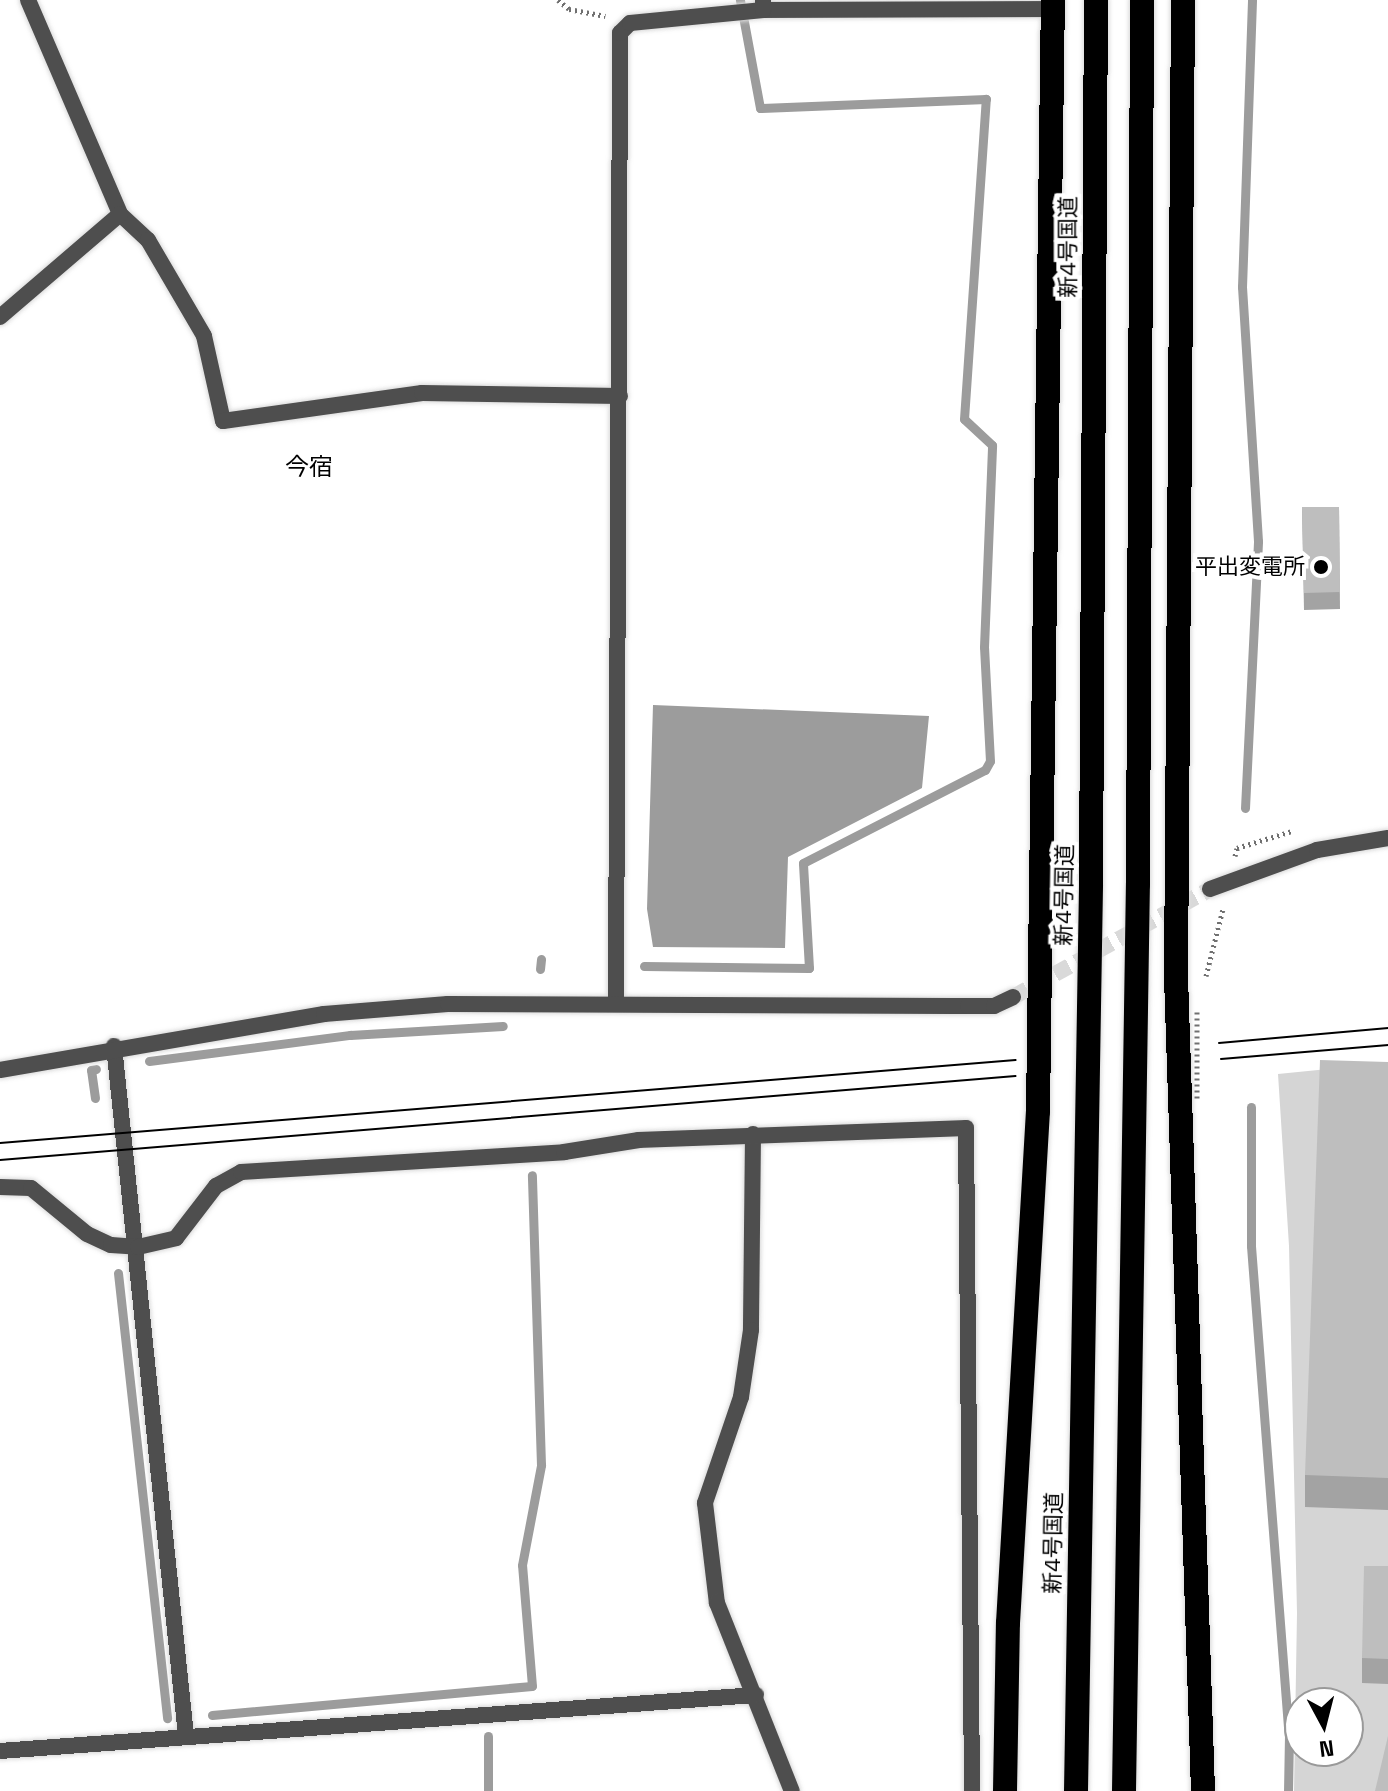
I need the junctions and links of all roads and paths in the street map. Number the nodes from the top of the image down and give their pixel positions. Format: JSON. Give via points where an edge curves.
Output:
{"nodes":[{"id":1,"x":28,"y":0,"type":"edge"},
{"id":2,"x":558,"y":0,"type":"edge"},
{"id":3,"x":1096,"y":0,"type":"edge"},
{"id":4,"x":1142,"y":0,"type":"edge"},
{"id":5,"x":1183,"y":0,"type":"edge"},
{"id":6,"x":763,"y":5,"type":"edge"},
{"id":7,"x":1053,"y":5,"type":"edge"},
{"id":8,"x":630,"y":23,"type":"junction"},
{"id":9,"x":120,"y":214,"type":"junction"},
{"id":10,"x":0,"y":317,"type":"edge"},
{"id":11,"x":620,"y":396,"type":"junction"},
{"id":12,"x":1388,"y":838,"type":"edge"},
{"id":13,"x":1231,"y":878,"type":"junction"},
{"id":14,"x":1210,"y":889,"type":"tunnel mouth"},
{"id":15,"x":1205,"y":979,"type":"dead end"},
{"id":16,"x":1201,"y":994,"type":"dead end"},
{"id":17,"x":1013,"y":997,"type":"tunnel mouth"},
{"id":18,"x":616,"y":1002,"type":"junction"},
{"id":19,"x":114,"y":1046,"type":"junction"},
{"id":20,"x":0,"y":1070,"type":"edge"},
{"id":21,"x":1197,"y":1098,"type":"dead end"},
{"id":22,"x":753,"y":1134,"type":"junction"},
{"id":23,"x":0,"y":1187,"type":"edge"},
{"id":24,"x":138,"y":1247,"type":"junction"},
{"id":25,"x":756,"y":1695,"type":"junction"},
{"id":26,"x":186,"y":1736,"type":"junction"},
{"id":27,"x":0,"y":1751,"type":"edge"},
{"id":28,"x":792,"y":1791,"type":"edge"},
{"id":29,"x":972,"y":1791,"type":"edge"},
{"id":30,"x":1005,"y":1791,"type":"edge"},
{"id":31,"x":1076,"y":1791,"type":"edge"},
{"id":32,"x":1124,"y":1791,"type":"edge"},
{"id":33,"x":1203,"y":1791,"type":"edge"}],
"edges":[{"from":1,"to":9,"type":"street"},
{"from":2,"to":8,"type":"path","via":[[569,9]]},
{"from":3,"to":31,"type":"highway","name":"新4号国道","via":[[1091,884]]},
{"from":4,"to":32,"type":"highway","via":[[1138,868]]},
{"from":5,"to":33,"type":"highway","via":[[1176,977]]},
{"from":6,"to":7,"type":"street"},
{"from":6,"to":8,"type":"street"},
{"from":7,"to":30,"type":"highway","via":[[1038,1111],[1008,1623]]},
{"from":8,"to":11,"type":"street","via":[[620,33]]},
{"from":9,"to":10,"type":"street"},
{"from":9,"to":11,"type":"street","via":[[148,240],[204,336],[223,421],[422,393]]},
{"from":11,"to":18,"type":"street"},
{"from":12,"to":13,"type":"street","via":[[1317,850]]},
{"from":13,"to":14,"type":"street"},
{"from":13,"to":15,"type":"path"},
{"from":16,"to":21,"type":"path","bridge":true},
{"from":17,"to":18,"type":"street","via":[[994,1006]]},
{"from":18,"to":19,"type":"street","via":[[448,1004],[324,1014]]},
{"from":19,"to":20,"type":"street"},
{"from":19,"to":24,"type":"street","via":[[122,1151]]},
{"from":22,"to":24,"type":"street","via":[[241,1172],[216,1186],[176,1238]]},
{"from":22,"to":25,"type":"street","via":[[751,1330],[741,1397],[705,1503],[717,1603]]},
{"from":22,"to":29,"type":"street","via":[[966,1128],[974,1511]]},
{"from":23,"to":24,"type":"street","via":[[31,1188],[87,1234],[111,1245]]},
{"from":24,"to":26,"type":"street"},
{"from":25,"to":26,"type":"street"},
{"from":25,"to":28,"type":"street"},
{"from":26,"to":27,"type":"street"}]}
